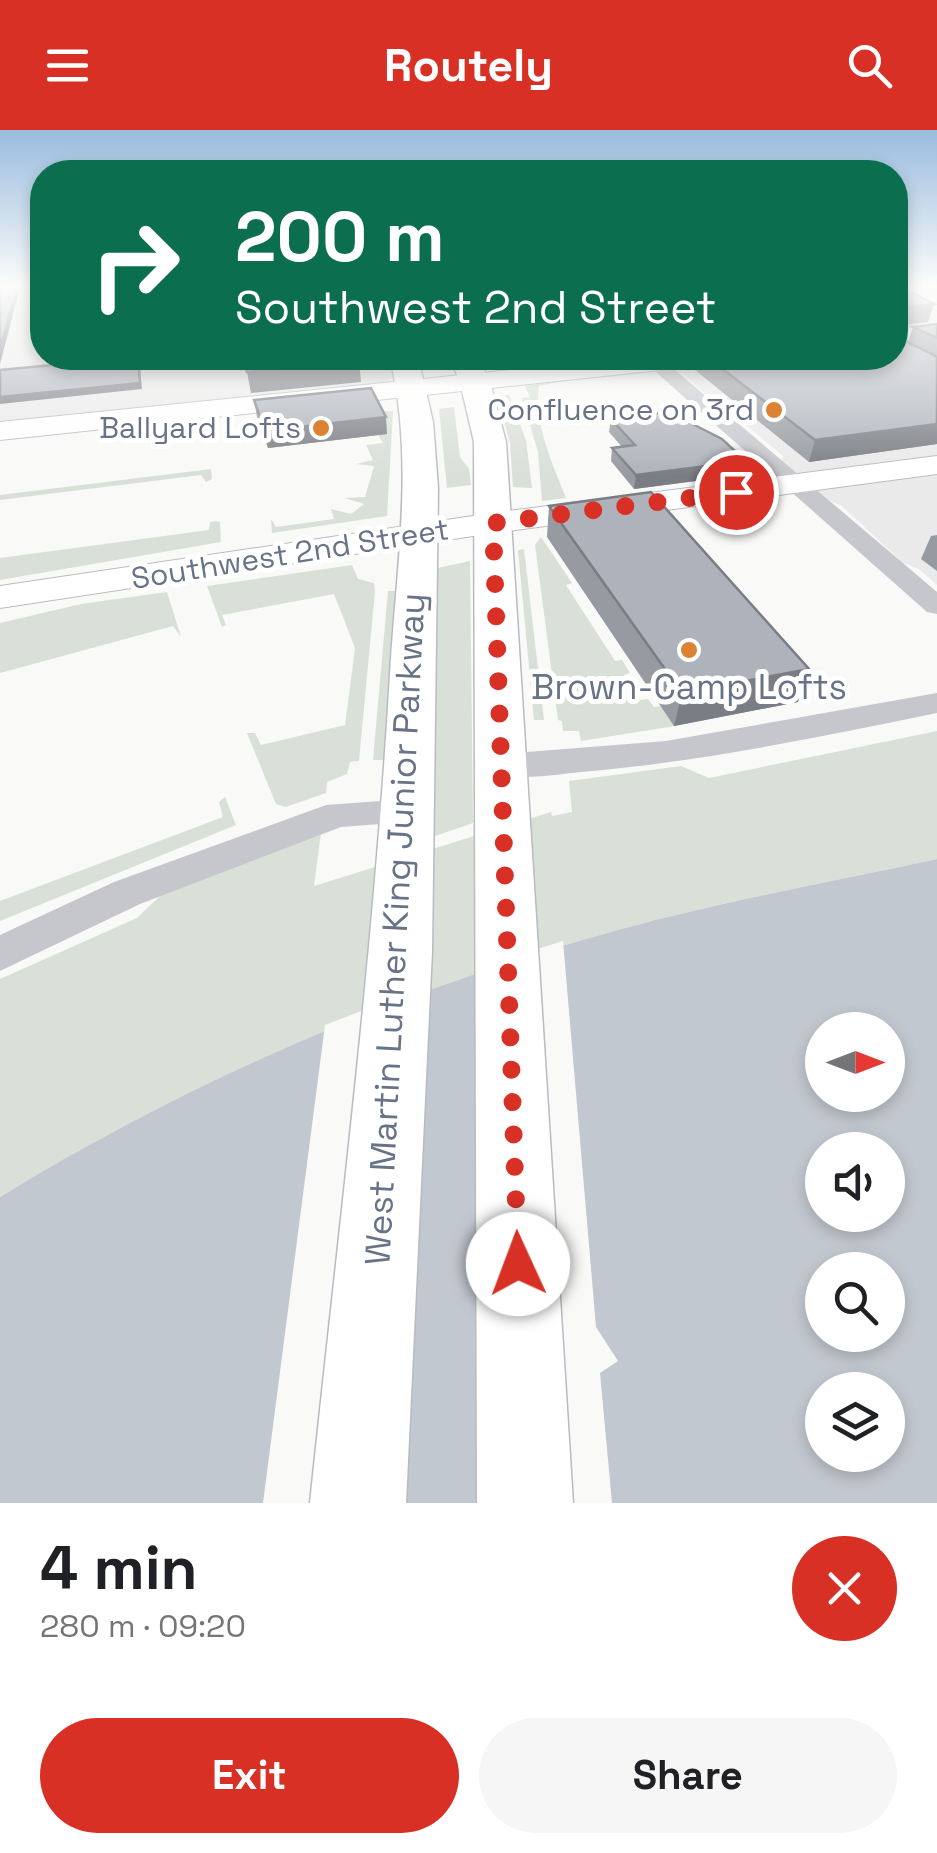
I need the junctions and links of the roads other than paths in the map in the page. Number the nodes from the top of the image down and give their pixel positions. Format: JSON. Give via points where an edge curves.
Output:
{"nodes":[{"id":1,"x":469,"y":370,"type":"edge"},
{"id":2,"x":664,"y":370,"type":"edge"},
{"id":3,"x":409,"y":373,"type":"edge"},
{"id":4,"x":0,"y":432,"type":"edge"},
{"id":5,"x":937,"y":465,"type":"edge"},
{"id":6,"x":796,"y":484,"type":"junction"},
{"id":7,"x":493,"y":523,"type":"junction"},
{"id":8,"x":418,"y":534,"type":"junction"},
{"id":9,"x":0,"y":597,"type":"edge"},
{"id":10,"x":937,"y":606,"type":"edge"},
{"id":11,"x":937,"y":704,"type":"edge"},
{"id":12,"x":502,"y":796,"type":"junction"},
{"id":13,"x":406,"y":836,"type":"junction"},
{"id":14,"x":0,"y":954,"type":"edge"},
{"id":15,"x":358,"y":1503,"type":"edge"},
{"id":16,"x":525,"y":1503,"type":"edge"}],
"edges":[{"from":1,"to":3,"type":"main road"},
{"from":1,"to":7,"type":"main road","via":[[490,442]]},
{"from":2,"to":6,"type":"street"},
{"from":3,"to":4,"type":"main road"},
{"from":3,"to":8,"type":"main road","name":"West Martin Luther King Junior Parkway","via":[[421,458]]},
{"from":5,"to":6,"type":"main road","name":"Southwest 2nd Street"},
{"from":6,"to":7,"type":"main road","name":"Southwest 2nd Street"},
{"from":6,"to":10,"type":"street"},
{"from":7,"to":8,"type":"main road","name":"Southwest 2nd Street"},
{"from":7,"to":12,"type":"main road"},
{"from":8,"to":9,"type":"main road","name":"Southwest 2nd Street"},
{"from":8,"to":13,"type":"main road","name":"West Martin Luther King Junior Parkway"},
{"from":11,"to":12,"type":"street","via":[[622,759]]},
{"from":12,"to":16,"type":"main road"},
{"from":13,"to":14,"type":"street","via":[[338,814],[128,893]]},
{"from":13,"to":15,"type":"main road","name":"West Martin Luther King Junior Parkway"}]}
